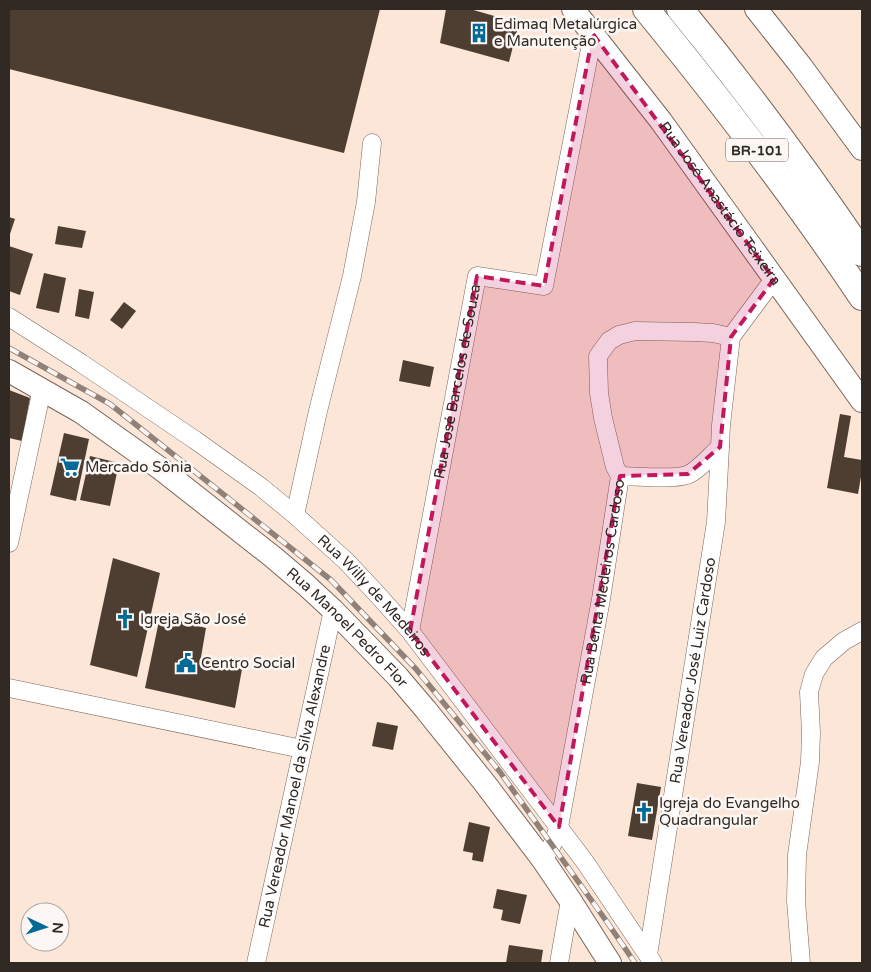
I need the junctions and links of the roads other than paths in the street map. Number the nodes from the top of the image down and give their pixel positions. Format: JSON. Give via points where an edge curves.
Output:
{"nodes":[{"id":1,"x":574,"y":9,"type":"edge"},
{"id":2,"x":646,"y":9,"type":"edge"},
{"id":3,"x":680,"y":9,"type":"edge"},
{"id":4,"x":756,"y":9,"type":"edge"},
{"id":5,"x":593,"y":34,"type":"junction"},
{"id":6,"x":372,"y":143,"type":"dead end"},
{"id":7,"x":862,"y":149,"type":"edge"},
{"id":8,"x":862,"y":253,"type":"edge"},
{"id":9,"x":774,"y":278,"type":"junction"},
{"id":10,"x":862,"y":297,"type":"edge"},
{"id":11,"x":9,"y":317,"type":"edge"},
{"id":12,"x":731,"y":337,"type":"junction"},
{"id":13,"x":9,"y":371,"type":"edge"},
{"id":14,"x":42,"y":389,"type":"junction"},
{"id":15,"x":862,"y":401,"type":"edge"},
{"id":16,"x":720,"y":447,"type":"junction"},
{"id":17,"x":620,"y":476,"type":"junction"},
{"id":18,"x":295,"y":515,"type":"junction"},
{"id":19,"x":9,"y":543,"type":"edge"},
{"id":20,"x":333,"y":610,"type":"junction"},
{"id":21,"x":410,"y":630,"type":"junction"},
{"id":22,"x":862,"y":632,"type":"edge"},
{"id":23,"x":9,"y":688,"type":"edge"},
{"id":24,"x":302,"y":749,"type":"junction"},
{"id":25,"x":559,"y":828,"type":"junction"},
{"id":26,"x":543,"y":860,"type":"junction"},
{"id":27,"x":570,"y":900,"type":"junction"},
{"id":28,"x":651,"y":959,"type":"edge"},
{"id":29,"x":256,"y":963,"type":"edge"},
{"id":30,"x":560,"y":963,"type":"edge"},
{"id":31,"x":610,"y":963,"type":"edge"},
{"id":32,"x":801,"y":963,"type":"edge"}],
"edges":[{"from":1,"to":5,"type":"main road","name":"Rua José Anastácio Teixeira"},
{"from":2,"to":10,"type":"highway","number":"BR-101","via":[[741,129]]},
{"from":3,"to":8,"type":"highway","number":"BR-101","via":[[760,111]]},
{"from":4,"to":7,"type":"main road"},
{"from":5,"to":9,"type":"main road","name":"Rua José Anastácio Teixeira","via":[[661,121]]},
{"from":5,"to":21,"type":"street","name":"Rua José Barcelos de Souza","via":[[544,286],[477,276]]},
{"from":6,"to":18,"type":"street","via":[[366,202],[352,276]]},
{"from":9,"to":12,"type":"street"},
{"from":9,"to":15,"type":"main road","name":"Rua José Anastácio Teixeira"},
{"from":11,"to":18,"type":"street","name":"Rua Willy de Medeiros","via":[[195,440]]},
{"from":12,"to":16,"type":"street"},
{"from":12,"to":17,"type":"street","via":[[713,333],[635,331],[608,341],[598,356],[599,393],[615,467]]},
{"from":13,"to":14,"type":"main road","name":"Rua Manoel Pedro Flor"},
{"from":14,"to":19,"type":"street"},
{"from":14,"to":20,"type":"main road","name":"Rua Manoel Pedro Flor","via":[[81,412],[161,469],[273,557]]},
{"from":16,"to":17,"type":"street","name":"Rua Benta Medeiros Cardoso","via":[[688,474],[673,477]]},
{"from":16,"to":28,"type":"street","name":"Rua Vereador José Luiz Cardoso","via":[[716,522]]},
{"from":17,"to":25,"type":"street","name":"Rua Benta Medeiros Cardoso"},
{"from":18,"to":21,"type":"street","name":"Rua Willy de Medeiros","via":[[346,561]]},
{"from":20,"to":24,"type":"street","name":"Rua Vereador Manoel da Silva Alexandre"},
{"from":20,"to":26,"type":"main road","name":"Rua Manoel Pedro Flor","via":[[426,710]]},
{"from":21,"to":25,"type":"street","name":"Rua Willy de Medeiros"},
{"from":22,"to":32,"type":"street","via":[[844,641],[824,658],[814,674],[809,692],[810,762],[798,855],[796,900]]},
{"from":23,"to":24,"type":"street"},
{"from":24,"to":29,"type":"street","name":"Rua Vereador Manoel da Silva Alexandre"},
{"from":25,"to":26,"type":"street","name":"Rua Benta Medeiros Cardoso"},
{"from":25,"to":28,"type":"street","name":"Rua Willy de Medeiros"},
{"from":26,"to":27,"type":"main road","name":"Rua Manoel Pedro Flor"},
{"from":27,"to":30,"type":"street"},
{"from":27,"to":31,"type":"main road","name":"Rua Manoel Pedro Flor"}]}
